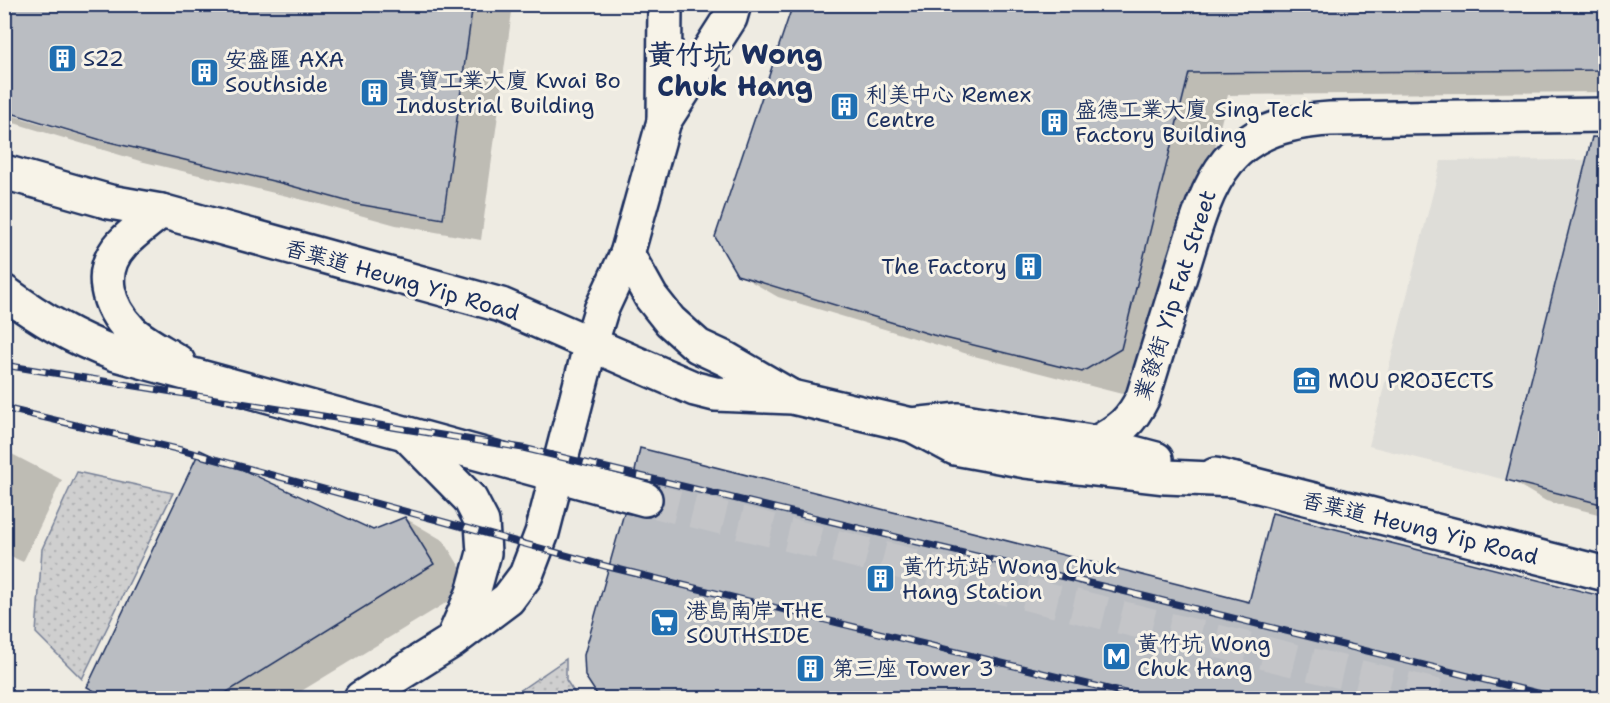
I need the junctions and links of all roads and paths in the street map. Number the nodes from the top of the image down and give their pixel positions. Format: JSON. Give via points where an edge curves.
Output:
{"nodes":[{"id":1,"x":665,"y":4,"type":"edge"},
{"id":2,"x":734,"y":4,"type":"edge"},
{"id":3,"x":1605,"y":116,"type":"edge"},
{"id":4,"x":664,"y":121,"type":"junction"},
{"id":5,"x":4,"y":172,"type":"edge"},
{"id":6,"x":161,"y":211,"type":"junction"},
{"id":7,"x":627,"y":254,"type":"junction"},
{"id":8,"x":4,"y":292,"type":"edge"},
{"id":9,"x":591,"y":343,"type":"junction"},
{"id":10,"x":202,"y":377,"type":"junction"},
{"id":11,"x":792,"y":397,"type":"junction"},
{"id":12,"x":912,"y":425,"type":"junction"},
{"id":13,"x":409,"y":437,"type":"junction"},
{"id":14,"x":1095,"y":443,"type":"junction"},
{"id":15,"x":556,"y":476,"type":"junction"},
{"id":16,"x":1235,"y":480,"type":"junction"},
{"id":17,"x":645,"y":499,"type":"tunnel mouth"},
{"id":18,"x":1605,"y":574,"type":"edge"},
{"id":19,"x":452,"y":641,"type":"junction"},
{"id":20,"x":361,"y":699,"type":"edge"}],
"edges":[{"from":1,"to":4,"type":"street"},
{"from":2,"to":4,"type":"street","via":[[730,18]]},
{"from":3,"to":14,"type":"street","name":"業發街 Yip Fat Street","via":[[1330,118],[1296,121],[1264,132],[1237,151],[1215,177],[1201,207],[1143,397],[1134,416],[1117,432]]},
{"from":4,"to":7,"type":"street"},
{"from":5,"to":6,"type":"street","name":"香葉道 Heung Yip Road","via":[[110,202]]},
{"from":6,"to":9,"type":"street","name":"香葉道 Heung Yip Road","via":[[501,305]]},
{"from":6,"to":10,"type":"street","via":[[120,245],[106,281],[113,308],[133,332]]},
{"from":7,"to":9,"type":"street","via":[[601,310]]},
{"from":7,"to":11,"type":"street","name":"香葉道 Heung Yip Road","via":[[651,297],[698,346]]},
{"from":8,"to":10,"type":"street","via":[[75,339]]},
{"from":9,"to":11,"type":"street","name":"香葉道 Heung Yip Road","via":[[695,389],[716,394]]},
{"from":9,"to":15,"type":"street"},
{"from":10,"to":13,"type":"street"},
{"from":11,"to":12,"type":"street","name":"香葉道 Heung Yip Road"},
{"from":12,"to":14,"type":"street","name":"香葉道 Heung Yip Road","via":[[959,420]]},
{"from":12,"to":16,"type":"street","name":"香葉道 Heung Yip Road","via":[[955,448],[1026,462]]},
{"from":13,"to":15,"type":"street"},
{"from":13,"to":19,"type":"street","via":[[470,499],[482,522],[484,553],[473,593]]},
{"from":14,"to":16,"type":"street","name":"香葉道 Heung Yip Road"},
{"from":15,"to":17,"type":"street"},
{"from":15,"to":19,"type":"street","via":[[542,533],[526,575],[508,599]]},
{"from":16,"to":18,"type":"street","name":"香葉道 Heung Yip Road"},
{"from":19,"to":20,"type":"street"}]}
